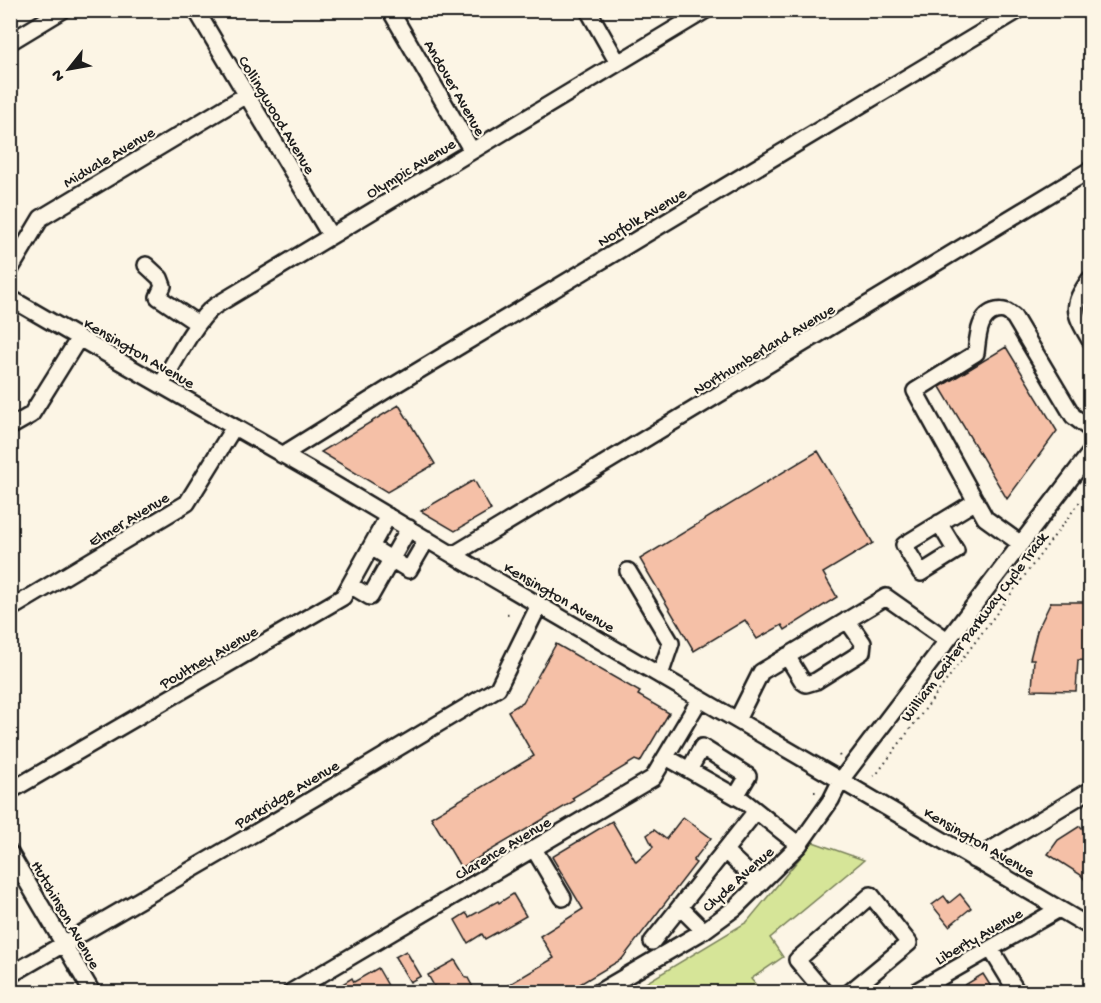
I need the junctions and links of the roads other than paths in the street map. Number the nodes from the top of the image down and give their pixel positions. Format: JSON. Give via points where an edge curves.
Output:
{"nodes":[{"id":1,"x":63,"y":10,"type":"edge"},
{"id":2,"x":195,"y":10,"type":"edge"},
{"id":3,"x":390,"y":10,"type":"edge"},
{"id":4,"x":588,"y":10,"type":"edge"},
{"id":5,"x":706,"y":10,"type":"edge"},
{"id":6,"x":1018,"y":10,"type":"edge"},
{"id":7,"x":10,"y":42,"type":"edge"},
{"id":8,"x":618,"y":63,"type":"junction"},
{"id":9,"x":246,"y":95,"type":"junction"},
{"id":10,"x":472,"y":151,"type":"junction"},
{"id":11,"x":1090,"y":170,"type":"edge"},
{"id":12,"x":330,"y":235,"type":"junction"},
{"id":13,"x":146,"y":265,"type":"dead end"},
{"id":14,"x":10,"y":270,"type":"edge"},
{"id":15,"x":1090,"y":279,"type":"edge"},
{"id":16,"x":10,"y":298,"type":"edge"},
{"id":17,"x":198,"y":324,"type":"junction"},
{"id":18,"x":79,"y":338,"type":"junction"},
{"id":19,"x":1090,"y":340,"type":"edge"},
{"id":20,"x":161,"y":385,"type":"junction"},
{"id":21,"x":10,"y":427,"type":"edge"},
{"id":22,"x":234,"y":427,"type":"junction"},
{"id":23,"x":1090,"y":429,"type":"edge"},
{"id":24,"x":1090,"y":453,"type":"edge"},
{"id":25,"x":282,"y":455,"type":"junction"},
{"id":26,"x":976,"y":501,"type":"junction"},
{"id":27,"x":388,"y":516,"type":"junction"},
{"id":28,"x":939,"y":523,"type":"dead end"},
{"id":29,"x":409,"y":528,"type":"junction"},
{"id":30,"x":427,"y":539,"type":"junction"},
{"id":31,"x":1021,"y":544,"type":"junction"},
{"id":32,"x":371,"y":547,"type":"junction"},
{"id":33,"x":453,"y":555,"type":"junction"},
{"id":34,"x":392,"y":560,"type":"junction"},
{"id":35,"x":627,"y":571,"type":"dead end"},
{"id":36,"x":350,"y":585,"type":"junction"},
{"id":37,"x":539,"y":604,"type":"junction"},
{"id":38,"x":10,"y":609,"type":"edge"},
{"id":39,"x":847,"y":620,"type":"junction"},
{"id":40,"x":947,"y":640,"type":"junction"},
{"id":41,"x":787,"y":656,"type":"junction"},
{"id":42,"x":660,"y":675,"type":"junction"},
{"id":43,"x":700,"y":699,"type":"junction"},
{"id":44,"x":737,"y":720,"type":"junction"},
{"id":45,"x":680,"y":733,"type":"junction"},
{"id":46,"x":702,"y":747,"type":"junction"},
{"id":47,"x":666,"y":757,"type":"junction"},
{"id":48,"x":689,"y":770,"type":"junction"},
{"id":49,"x":841,"y":780,"type":"junction"},
{"id":50,"x":1090,"y":790,"type":"edge"},
{"id":51,"x":10,"y":791,"type":"edge"},
{"id":52,"x":736,"y":796,"type":"junction"},
{"id":53,"x":756,"y":811,"type":"junction"},
{"id":54,"x":799,"y":845,"type":"junction"},
{"id":55,"x":534,"y":849,"type":"junction"},
{"id":56,"x":725,"y":851,"type":"junction"},
{"id":57,"x":10,"y":853,"type":"edge"},
{"id":58,"x":975,"y":860,"type":"junction"},
{"id":59,"x":760,"y":884,"type":"junction"},
{"id":60,"x":562,"y":898,"type":"dead end"},
{"id":61,"x":680,"y":907,"type":"junction"},
{"id":62,"x":1059,"y":909,"type":"junction"},
{"id":63,"x":1090,"y":927,"type":"edge"},
{"id":64,"x":704,"y":931,"type":"junction"},
{"id":65,"x":652,"y":942,"type":"dead end"},
{"id":66,"x":63,"y":944,"type":"junction"},
{"id":67,"x":991,"y":949,"type":"junction"},
{"id":68,"x":10,"y":975,"type":"edge"},
{"id":69,"x":92,"y":993,"type":"edge"},
{"id":70,"x":291,"y":993,"type":"edge"},
{"id":71,"x":599,"y":993,"type":"edge"},
{"id":72,"x":824,"y":993,"type":"edge"},
{"id":73,"x":850,"y":993,"type":"edge"},
{"id":74,"x":915,"y":993,"type":"edge"},
{"id":75,"x":1017,"y":993,"type":"edge"}],
"edges":[{"from":1,"to":7,"type":"street"},
{"from":2,"to":9,"type":"street","name":"Collingwood Avenue"},
{"from":3,"to":10,"type":"street","name":"Andover Avenue"},
{"from":4,"to":8,"type":"street"},
{"from":5,"to":8,"type":"street","name":"Olympic Avenue"},
{"from":6,"to":25,"type":"street","name":"Norfolk Avenue"},
{"from":8,"to":10,"type":"street","name":"Olympic Avenue"},
{"from":9,"to":12,"type":"street","name":"Collingwood Avenue"},
{"from":9,"to":14,"type":"street","name":"Midvale Avenue","via":[[41,218]]},
{"from":10,"to":12,"type":"street","name":"Olympic Avenue"},
{"from":11,"to":33,"type":"street","name":"Northumberland Avenue"},
{"from":12,"to":17,"type":"street","name":"Olympic Avenue","via":[[215,306]]},
{"from":13,"to":17,"type":"street","via":[[163,286],[158,297]]},
{"from":15,"to":19,"type":"street","via":[[1080,293],[1076,309]]},
{"from":16,"to":18,"type":"street","name":"Kensington Avenue"},
{"from":17,"to":20,"type":"street","name":"Olympic Avenue"},
{"from":18,"to":20,"type":"street","name":"Kensington Avenue"},
{"from":18,"to":21,"type":"street","via":[[31,415]]},
{"from":20,"to":22,"type":"street","name":"Kensington Avenue"},
{"from":22,"to":25,"type":"street","name":"Kensington Avenue"},
{"from":22,"to":38,"type":"street","name":"Elmer Avenue","via":[[187,503]]},
{"from":23,"to":26,"type":"street","via":[[1073,416],[1014,316],[992,311],[980,325],[976,353],[915,391]]},
{"from":24,"to":31,"type":"street","name":"Clyde Avenue"},
{"from":25,"to":27,"type":"street","name":"Kensington Avenue"},
{"from":26,"to":28,"type":"street"},
{"from":26,"to":31,"type":"street","via":[[986,518]]},
{"from":27,"to":29,"type":"street","name":"Kensington Avenue"},
{"from":27,"to":32,"type":"street","name":"Poultney Avenue"},
{"from":29,"to":30,"type":"street","name":"Kensington Avenue"},
{"from":29,"to":34,"type":"street"},
{"from":30,"to":33,"type":"street","name":"Kensington Avenue"},
{"from":30,"to":34,"type":"street","via":[[409,570]]},
{"from":31,"to":40,"type":"street","name":"Clyde Avenue"},
{"from":32,"to":34,"type":"street"},
{"from":32,"to":36,"type":"street","name":"Poultney Avenue"},
{"from":33,"to":37,"type":"street","name":"Kensington Avenue"},
{"from":34,"to":36,"type":"street","via":[[370,597]]},
{"from":35,"to":42,"type":"street","via":[[671,643]]},
{"from":36,"to":51,"type":"street","name":"Poultney Avenue","via":[[343,597]]},
{"from":37,"to":42,"type":"street","name":"Kensington Avenue"},
{"from":37,"to":66,"type":"street","name":"Parkridge Avenue","via":[[498,688]]},
{"from":39,"to":40,"type":"street","via":[[886,597]]},
{"from":39,"to":41,"type":"street"},
{"from":39,"to":41,"type":"street","via":[[863,644],[862,652],[816,681],[802,682]]},
{"from":40,"to":49,"type":"street","name":"Clyde Avenue"},
{"from":41,"to":44,"type":"street","via":[[760,672]]},
{"from":42,"to":43,"type":"street","name":"Kensington Avenue"},
{"from":43,"to":44,"type":"street","name":"Kensington Avenue"},
{"from":43,"to":45,"type":"street","name":"Clarence Avenue"},
{"from":44,"to":49,"type":"street","name":"Kensington Avenue"},
{"from":45,"to":46,"type":"street"},
{"from":45,"to":47,"type":"street","name":"Clarence Avenue"},
{"from":46,"to":48,"type":"street"},
{"from":46,"to":52,"type":"street","via":[[748,776]]},
{"from":47,"to":48,"type":"street"},
{"from":47,"to":55,"type":"street","name":"Clarence Avenue","via":[[652,778]]},
{"from":48,"to":52,"type":"street"},
{"from":49,"to":54,"type":"street","name":"Clyde Avenue"},
{"from":49,"to":58,"type":"street","name":"Kensington Avenue"},
{"from":50,"to":58,"type":"street"},
{"from":52,"to":53,"type":"street"},
{"from":53,"to":54,"type":"street"},
{"from":53,"to":56,"type":"street"},
{"from":54,"to":59,"type":"street","name":"Clyde Avenue"},
{"from":55,"to":60,"type":"street"},
{"from":55,"to":70,"type":"street","name":"Clarence Avenue"},
{"from":56,"to":59,"type":"street"},
{"from":56,"to":61,"type":"street"},
{"from":57,"to":66,"type":"street","name":"Hutchinson Avenue"},
{"from":58,"to":62,"type":"street","name":"Kensington Avenue"},
{"from":59,"to":64,"type":"street","name":"Clyde Avenue"},
{"from":61,"to":64,"type":"street"},
{"from":61,"to":65,"type":"street"},
{"from":62,"to":63,"type":"street","name":"Kensington Avenue"},
{"from":62,"to":67,"type":"street","name":"Liberty Avenue"},
{"from":64,"to":71,"type":"street","name":"Clyde Avenue"},
{"from":66,"to":68,"type":"street","name":"Parkridge Avenue"},
{"from":66,"to":69,"type":"street","name":"Hutchinson Avenue"},
{"from":67,"to":74,"type":"street","name":"Liberty Avenue"},
{"from":67,"to":75,"type":"street"},
{"from":72,"to":73,"type":"street","via":[[797,960],[871,895],[909,943]]}]}
